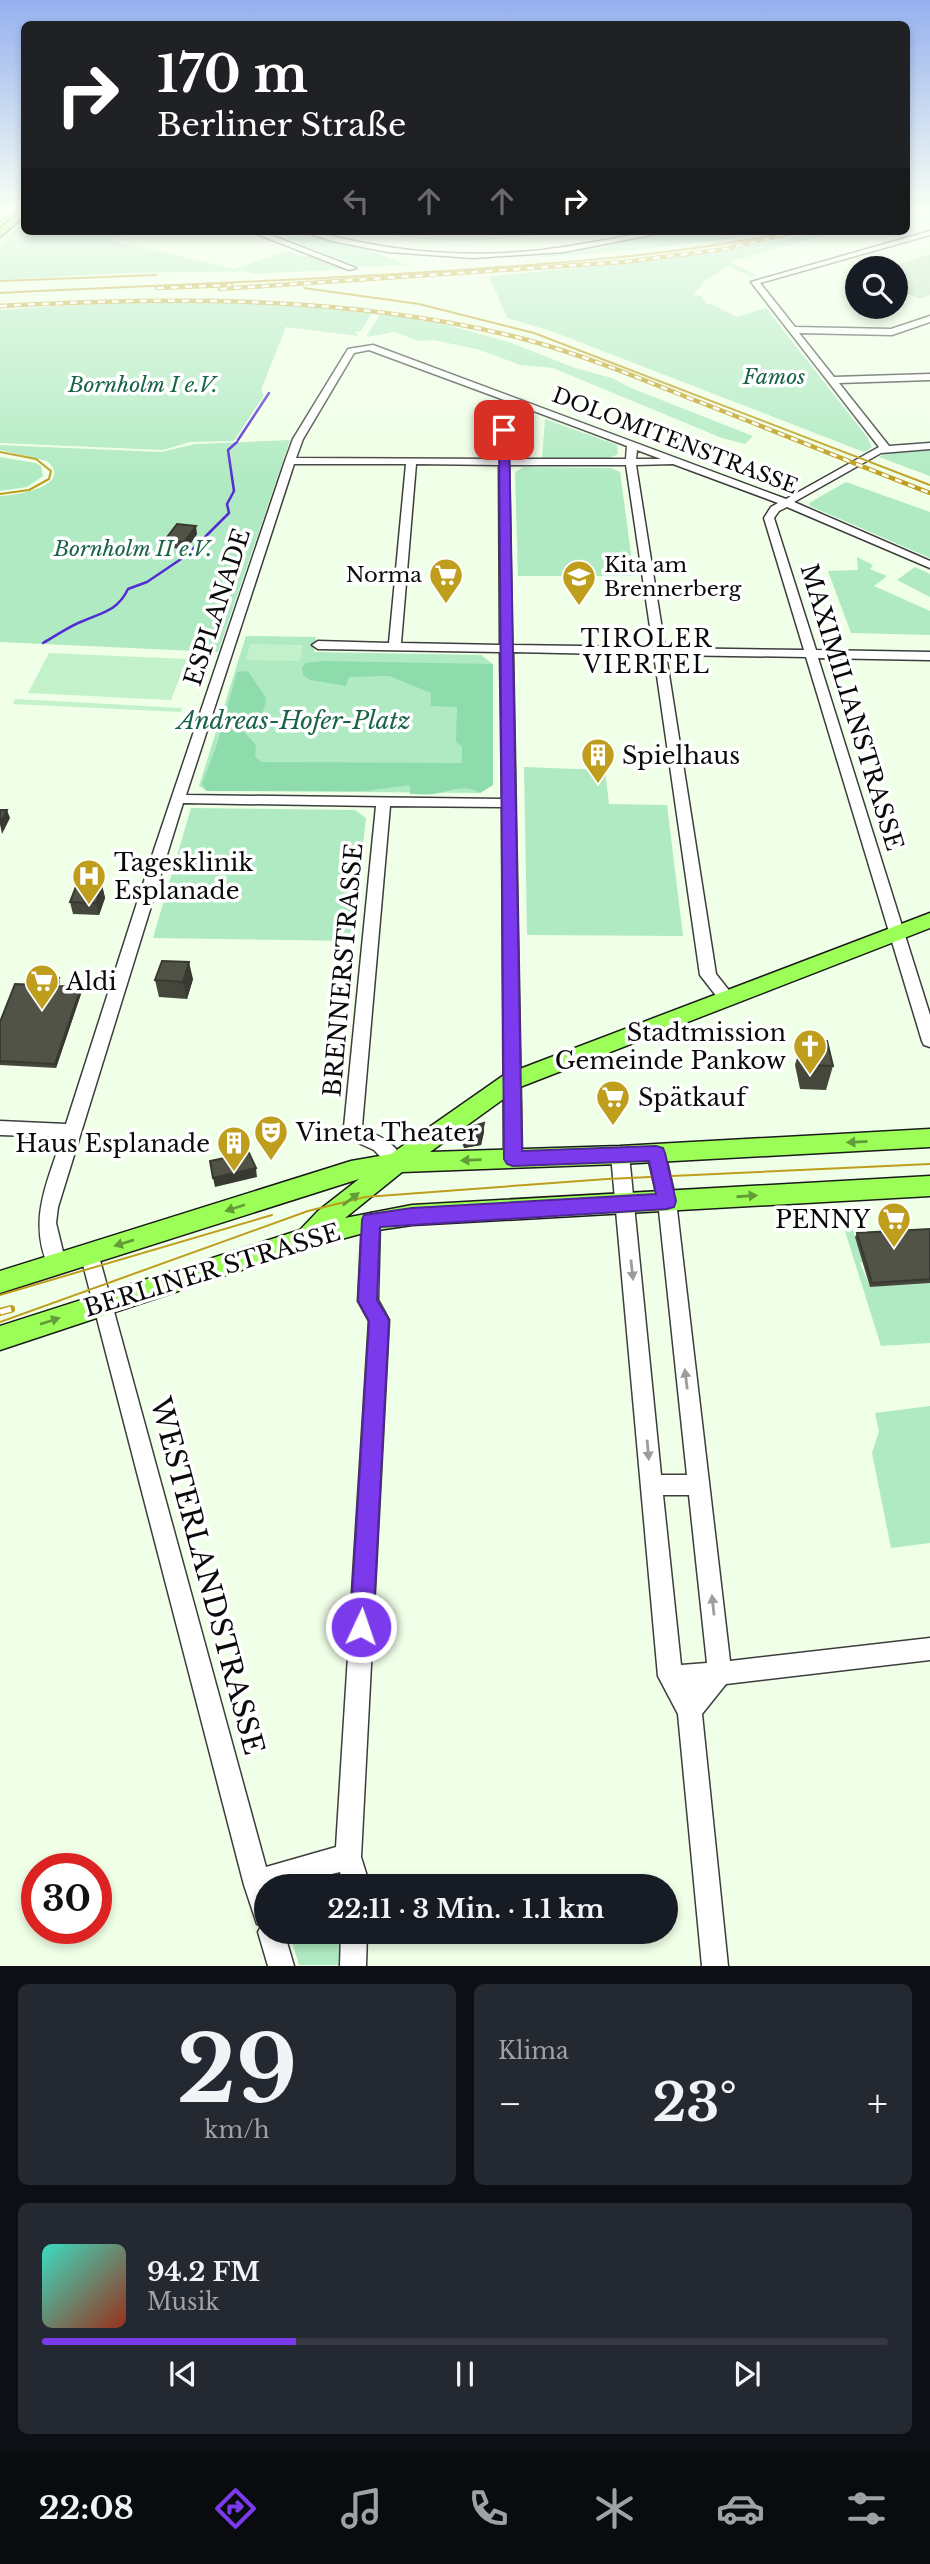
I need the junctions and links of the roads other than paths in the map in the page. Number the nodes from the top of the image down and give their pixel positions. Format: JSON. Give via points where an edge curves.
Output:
{"nodes":[{"id":1,"x":766,"y":298,"type":"edge"},
{"id":2,"x":930,"y":319,"type":"edge"},
{"id":3,"x":791,"y":330,"type":"junction"},
{"id":4,"x":364,"y":346,"type":"joint"},
{"id":5,"x":930,"y":377,"type":"edge"},
{"id":6,"x":831,"y":380,"type":"junction"},
{"id":7,"x":514,"y":401,"type":"junction"},
{"id":8,"x":632,"y":445,"type":"junction"},
{"id":9,"x":930,"y":446,"type":"edge"},
{"id":10,"x":885,"y":448,"type":"junction"},
{"id":11,"x":290,"y":461,"type":"junction"},
{"id":12,"x":411,"y":462,"type":"junction"},
{"id":13,"x":679,"y":462,"type":"junction"},
{"id":14,"x":504,"y":463,"type":"junction"},
{"id":15,"x":631,"y":463,"type":"junction"},
{"id":16,"x":786,"y":503,"type":"junction"},
{"id":17,"x":930,"y":565,"type":"edge"},
{"id":18,"x":318,"y":645,"type":"dead end"},
{"id":19,"x":395,"y":646,"type":"junction"},
{"id":20,"x":507,"y":648,"type":"junction"},
{"id":21,"x":658,"y":651,"type":"junction"},
{"id":22,"x":810,"y":654,"type":"junction"},
{"id":23,"x":930,"y":656,"type":"edge"},
{"id":24,"x":179,"y":799,"type":"junction"},
{"id":25,"x":383,"y":802,"type":"junction"},
{"id":26,"x":509,"y":803,"type":"junction"},
{"id":27,"x":930,"y":920,"type":"edge"},
{"id":28,"x":897,"y":934,"type":"junction"},
{"id":29,"x":727,"y":998,"type":"junction"},
{"id":30,"x":930,"y":1041,"type":"edge"},
{"id":31,"x":512,"y":1081,"type":"junction"},
{"id":32,"x":0,"y":1128,"type":"edge"},
{"id":33,"x":72,"y":1131,"type":"junction"},
{"id":34,"x":930,"y":1138,"type":"edge"},
{"id":35,"x":656,"y":1153,"type":"junction"},
{"id":36,"x":620,"y":1155,"type":"junction"},
{"id":37,"x":513,"y":1159,"type":"junction"},
{"id":38,"x":397,"y":1163,"type":"junction"},
{"id":39,"x":930,"y":1186,"type":"edge"},
{"id":40,"x":667,"y":1201,"type":"junction"},
{"id":41,"x":625,"y":1205,"type":"junction"},
{"id":42,"x":371,"y":1220,"type":"junction"},
{"id":43,"x":308,"y":1238,"type":"junction"},
{"id":44,"x":89,"y":1253,"type":"junction"},
{"id":45,"x":57,"y":1264,"type":"junction"},
{"id":46,"x":0,"y":1282,"type":"edge"},
{"id":47,"x":101,"y":1304,"type":"junction"},
{"id":48,"x":0,"y":1338,"type":"edge"},
{"id":49,"x":652,"y":1485,"type":"junction"},
{"id":50,"x":699,"y":1485,"type":"junction"},
{"id":51,"x":930,"y":1649,"type":"edge"},
{"id":52,"x":720,"y":1673,"type":"junction"},
{"id":53,"x":670,"y":1676,"type":"junction"},
{"id":54,"x":690,"y":1711,"type":"junction"},
{"id":55,"x":348,"y":1857,"type":"junction"},
{"id":56,"x":254,"y":1874,"type":"edge"},
{"id":57,"x":282,"y":1874,"type":"edge"},
{"id":58,"x":353,"y":1874,"type":"edge"},
{"id":59,"x":275,"y":1944,"type":"edge"},
{"id":60,"x":354,"y":1944,"type":"edge"},
{"id":61,"x":281,"y":1965,"type":"edge"},
{"id":62,"x":353,"y":1965,"type":"edge"},
{"id":63,"x":715,"y":1965,"type":"edge"}],
"edges":[{"from":1,"to":3,"type":"street"},
{"from":2,"to":3,"type":"street","via":[[892,332]]},
{"from":3,"to":6,"type":"street"},
{"from":4,"to":7,"type":"street","name":"DOLOMITENSTRASSE"},
{"from":4,"to":11,"type":"street","name":"ESPLANADE","via":[[351,351],[298,439]]},
{"from":5,"to":6,"type":"street"},
{"from":6,"to":10,"type":"street"},
{"from":7,"to":8,"type":"street","name":"DOLOMITENSTRASSE"},
{"from":7,"to":14,"type":"street","via":[[504,407]]},
{"from":8,"to":13,"type":"street","name":"DOLOMITENSTRASSE"},
{"from":8,"to":15,"type":"street"},
{"from":9,"to":10,"type":"street"},
{"from":10,"to":16,"type":"street"},
{"from":11,"to":12,"type":"street"},
{"from":11,"to":24,"type":"street","name":"ESPLANADE"},
{"from":12,"to":14,"type":"street"},
{"from":12,"to":19,"type":"street"},
{"from":13,"to":15,"type":"street"},
{"from":13,"to":16,"type":"street","name":"DOLOMITENSTRASSE"},
{"from":14,"to":15,"type":"street"},
{"from":14,"to":20,"type":"street"},
{"from":15,"to":21,"type":"street"},
{"from":16,"to":17,"type":"street","name":"DOLOMITENSTRASSE"},
{"from":16,"to":22,"type":"street","name":"MAXIMILIANSTRASSE","via":[[768,518]]},
{"from":18,"to":19,"type":"street"},
{"from":19,"to":20,"type":"street"},
{"from":20,"to":21,"type":"street"},
{"from":20,"to":26,"type":"street"},
{"from":21,"to":22,"type":"street"},
{"from":21,"to":29,"type":"street","via":[[708,975]]},
{"from":22,"to":23,"type":"street"},
{"from":22,"to":28,"type":"street","name":"MAXIMILIANSTRASSE"},
{"from":24,"to":25,"type":"street"},
{"from":24,"to":33,"type":"street","name":"ESPLANADE"},
{"from":25,"to":26,"type":"street"},
{"from":25,"to":38,"type":"street","name":"BRENNERSTRASSE","via":[[353,1127]]},
{"from":26,"to":31,"type":"street"},
{"from":27,"to":28,"type":"main road"},
{"from":28,"to":29,"type":"main road"},
{"from":28,"to":30,"type":"street","name":"MAXIMILIANSTRASSE"},
{"from":29,"to":31,"type":"main road"},
{"from":31,"to":37,"type":"street"},
{"from":31,"to":38,"type":"main road"},
{"from":32,"to":33,"type":"street"},
{"from":33,"to":45,"type":"street","name":"ESPLANADE","via":[[48,1214]]},
{"from":34,"to":35,"type":"main road","one_way":true},
{"from":35,"to":36,"type":"main road"},
{"from":35,"to":40,"type":"street"},
{"from":36,"to":37,"type":"main road"},
{"from":36,"to":41,"type":"street"},
{"from":37,"to":38,"type":"main road","one_way":true},
{"from":43,"to":38,"type":"main road","one_way":true},
{"from":38,"to":44,"type":"main road","one_way":true,"via":[[351,1171]]},
{"from":40,"to":39,"type":"main road","name":"BERLINER STRASSE","one_way":true},
{"from":40,"to":41,"type":"main road","name":"BERLINER STRASSE"},
{"from":50,"to":40,"type":"street","one_way":true},
{"from":41,"to":42,"type":"main road","name":"BERLINER STRASSE"},
{"from":41,"to":49,"type":"street","one_way":true},
{"from":42,"to":43,"type":"main road","name":"BERLINER STRASSE"},
{"from":42,"to":55,"type":"street","via":[[368,1301],[379,1320]]},
{"from":43,"to":47,"type":"main road","name":"BERLINER STRASSE"},
{"from":44,"to":45,"type":"main road"},
{"from":44,"to":47,"type":"street","name":"WESTERLANDSTRASSE"},
{"from":45,"to":46,"type":"main road"},
{"from":48,"to":47,"type":"main road","name":"BERLINER STRASSE","one_way":true},
{"from":47,"to":56,"type":"street","name":"WESTERLANDSTRASSE"},
{"from":49,"to":50,"type":"street"},
{"from":49,"to":53,"type":"street"},
{"from":52,"to":50,"type":"street","one_way":true},
{"from":51,"to":52,"type":"street"},
{"from":52,"to":53,"type":"street"},
{"from":52,"to":54,"type":"street"},
{"from":53,"to":54,"type":"street"},
{"from":54,"to":63,"type":"street"},
{"from":55,"to":57,"type":"street"},
{"from":55,"to":58,"type":"street"},
{"from":59,"to":61,"type":"street"},
{"from":60,"to":62,"type":"street"}]}
